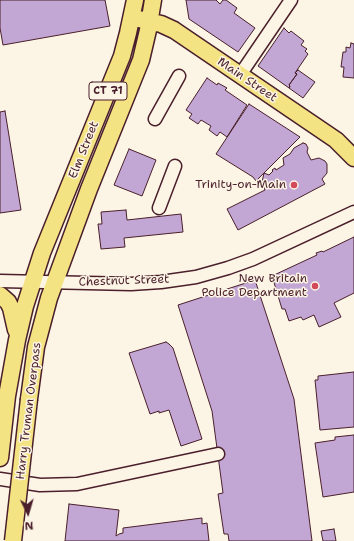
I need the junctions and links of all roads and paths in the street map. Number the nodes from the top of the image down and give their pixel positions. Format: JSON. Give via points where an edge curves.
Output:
{"nodes":[{"id":1,"x":135,"y":0,"type":"edge"},
{"id":2,"x":153,"y":0,"type":"edge"},
{"id":3,"x":291,"y":0,"type":"edge"},
{"id":4,"x":132,"y":18,"type":"junction"},
{"id":5,"x":150,"y":21,"type":"junction"},
{"id":6,"x":240,"y":75,"type":"junction"},
{"id":7,"x":179,"y":76,"type":"dead end"},
{"id":8,"x":109,"y":88,"type":"junction"},
{"id":9,"x":155,"y":118,"type":"dead end"},
{"id":10,"x":116,"y":124,"type":"junction"},
{"id":11,"x":354,"y":158,"type":"edge"},
{"id":12,"x":175,"y":166,"type":"dead end"},
{"id":13,"x":159,"y":208,"type":"dead end"},
{"id":14,"x":354,"y":212,"type":"edge"},
{"id":15,"x":0,"y":281,"type":"edge"},
{"id":16,"x":32,"y":282,"type":"junction"},
{"id":17,"x":54,"y":282,"type":"junction"},
{"id":18,"x":0,"y":295,"type":"edge"},
{"id":19,"x":17,"y":340,"type":"junction"},
{"id":20,"x":218,"y":454,"type":"dead end"},
{"id":21,"x":0,"y":458,"type":"edge"},
{"id":22,"x":0,"y":479,"type":"edge"},
{"id":23,"x":13,"y":541,"type":"edge"}],
"edges":[{"from":1,"to":4,"type":"main road","number":"CT 71"},
{"from":2,"to":5,"type":"main road","number":"CT 71"},
{"from":3,"to":6,"type":"street"},
{"from":4,"to":5,"type":"main road","name":"Main Street"},
{"from":4,"to":8,"type":"main road","name":"Elm Street","number":"CT 71","via":[[126,44]]},
{"from":5,"to":6,"type":"main road","name":"Main Street","via":[[170,28]]},
{"from":5,"to":10,"type":"main road","name":"Elm Street","number":"CT 71","via":[[141,60]]},
{"from":6,"to":11,"type":"main road","name":"Main Street","via":[[339,142]]},
{"from":7,"to":9,"type":"street"},
{"from":8,"to":10,"type":"main road","via":[[115,102]]},
{"from":8,"to":16,"type":"main road","name":"Elm Street","number":"CT 71"},
{"from":10,"to":17,"type":"main road","name":"Elm Street","number":"CT 71"},
{"from":12,"to":13,"type":"street"},
{"from":14,"to":17,"type":"street","name":"Chestnut Street","via":[[253,259],[196,277],[142,283]]},
{"from":15,"to":16,"type":"street","name":"Chestnut Street"},
{"from":16,"to":17,"type":"street","name":"Chestnut Street"},
{"from":16,"to":19,"type":"main road","name":"Harry Truman Overpass","number":"CT 71"},
{"from":17,"to":23,"type":"main road","name":"Harry Truman Overpass","number":"CT 71","bridge":true,"via":[[32,372]]},
{"from":18,"to":19,"type":"main road","via":[[11,308]]},
{"from":19,"to":21,"type":"main road","name":"Harry Truman Overpass","number":"CT 71"},
{"from":20,"to":22,"type":"street","via":[[77,484],[40,485]]}]}
